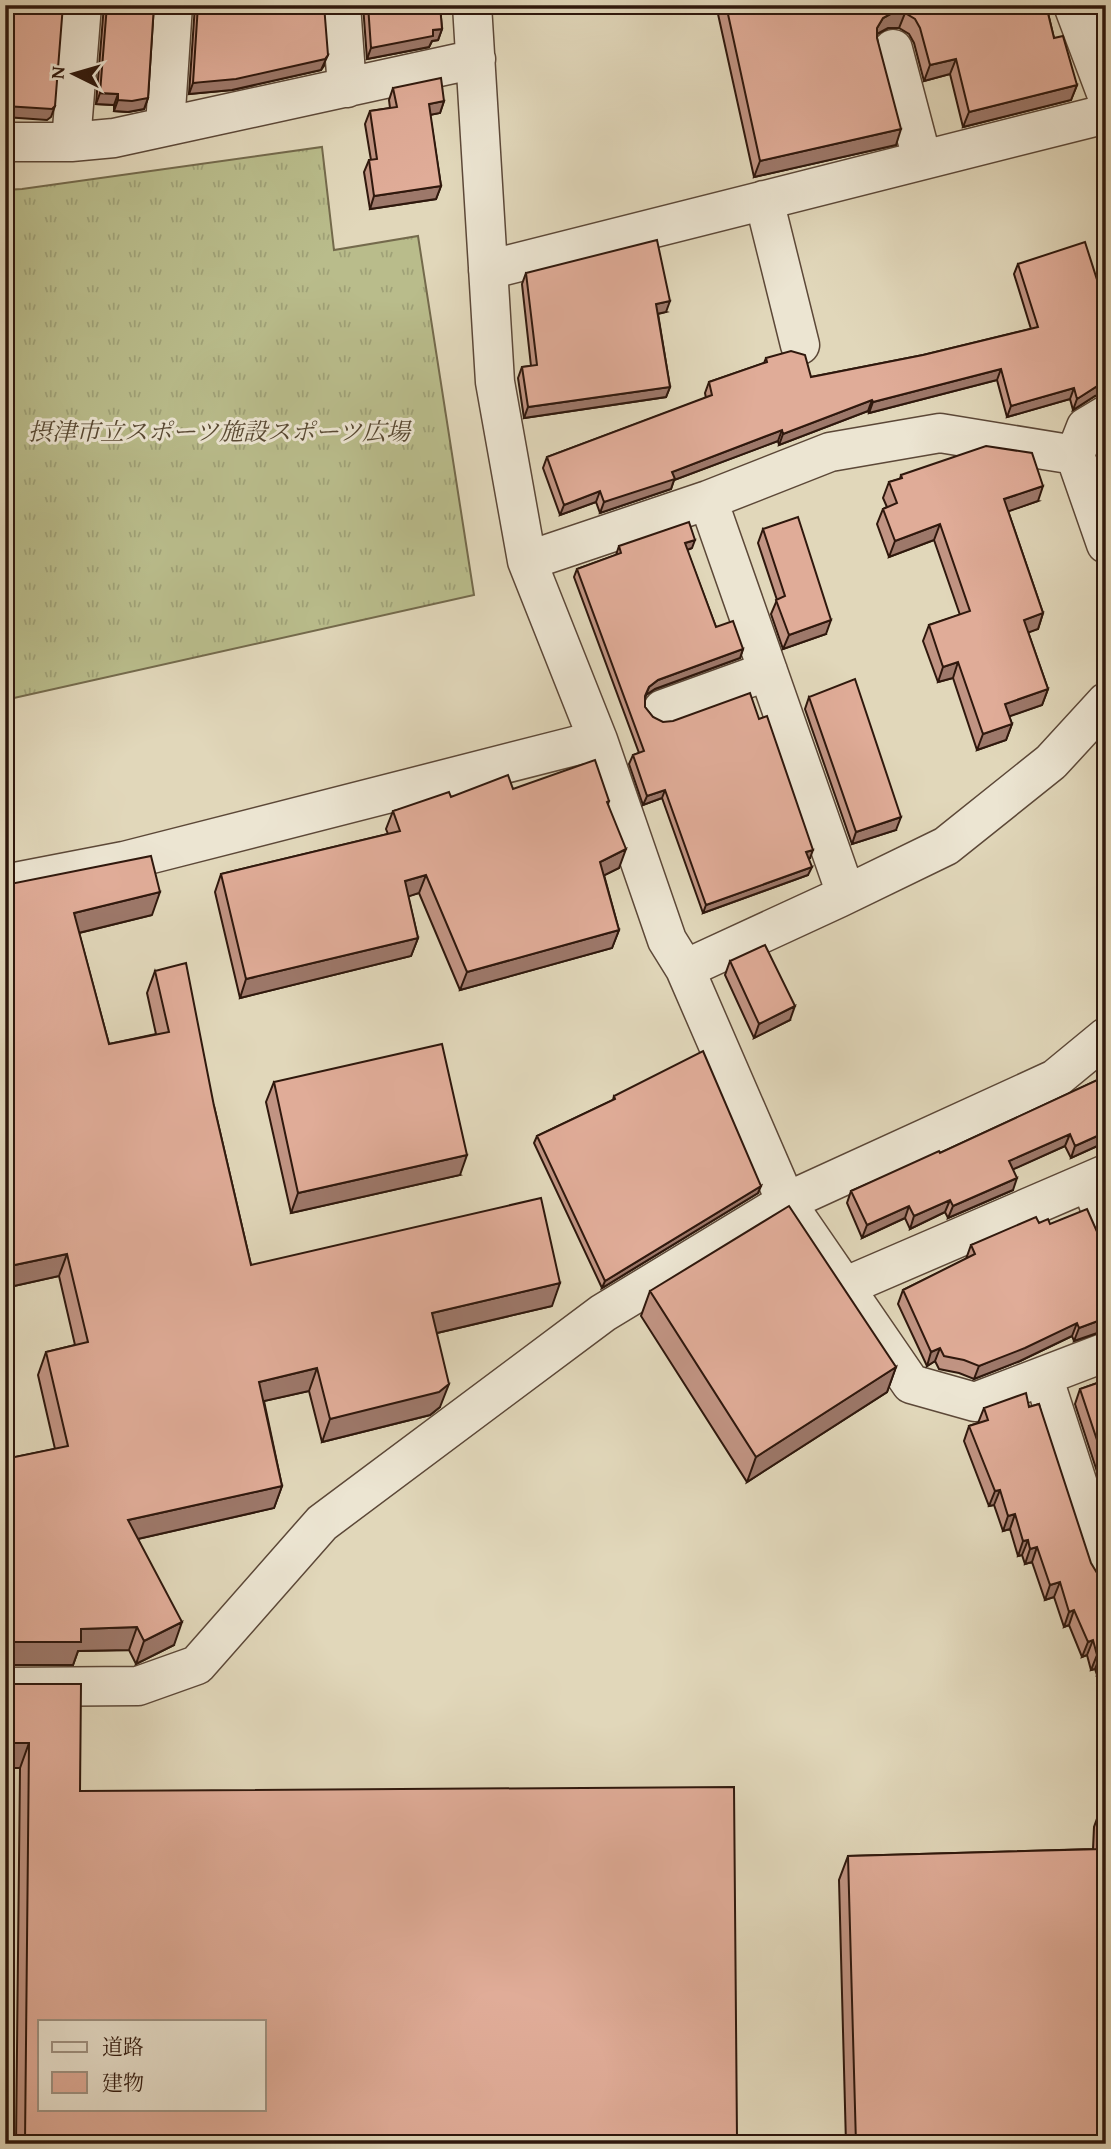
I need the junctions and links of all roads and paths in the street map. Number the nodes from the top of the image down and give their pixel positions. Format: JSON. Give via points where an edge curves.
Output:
{"nodes":[{"id":1,"x":82,"y":5,"type":"edge"},
{"id":2,"x":173,"y":5,"type":"edge"},
{"id":3,"x":341,"y":5,"type":"edge"},
{"id":4,"x":472,"y":5,"type":"edge"},
{"id":5,"x":1073,"y":5,"type":"edge"},
{"id":6,"x":893,"y":49,"type":"dead end"},
{"id":7,"x":476,"y":60,"type":"junction"},
{"id":8,"x":347,"y":88,"type":"junction"},
{"id":9,"x":1106,"y":93,"type":"edge"},
{"id":10,"x":1106,"y":114,"type":"edge"},
{"id":11,"x":165,"y":126,"type":"junction"},
{"id":12,"x":5,"y":142,"type":"edge"},
{"id":13,"x":71,"y":142,"type":"junction"},
{"id":14,"x":922,"y":159,"type":"junction"},
{"id":15,"x":764,"y":200,"type":"junction"},
{"id":16,"x":488,"y":270,"type":"junction"},
{"id":17,"x":800,"y":345,"type":"dead end"},
{"id":18,"x":1106,"y":415,"type":"edge"},
{"id":19,"x":1075,"y":455,"type":"junction"},
{"id":20,"x":708,"y":500,"type":"junction"},
{"id":21,"x":1106,"y":544,"type":"edge"},
{"id":22,"x":527,"y":561,"type":"junction"},
{"id":23,"x":768,"y":671,"type":"junction"},
{"id":24,"x":1106,"y":702,"type":"edge"},
{"id":25,"x":663,"y":709,"type":"dead end"},
{"id":26,"x":598,"y":740,"type":"junction"},
{"id":27,"x":5,"y":884,"type":"edge"},
{"id":28,"x":846,"y":894,"type":"junction"},
{"id":29,"x":685,"y":969,"type":"junction"},
{"id":30,"x":1106,"y":1037,"type":"edge"},
{"id":31,"x":1098,"y":1179,"type":"edge"},
{"id":32,"x":786,"y":1202,"type":"junction"},
{"id":33,"x":1106,"y":1225,"type":"edge"},
{"id":34,"x":844,"y":1287,"type":"junction"},
{"id":35,"x":1106,"y":1352,"type":"edge"},
{"id":36,"x":1043,"y":1376,"type":"junction"},
{"id":37,"x":1106,"y":1571,"type":"edge"},
{"id":38,"x":5,"y":1687,"type":"edge"}],
"edges":[{"from":1,"to":13,"type":"street"},
{"from":2,"to":11,"type":"street"},
{"from":3,"to":8,"type":"street"},
{"from":4,"to":7,"type":"street"},
{"from":5,"to":9,"type":"street"},
{"from":6,"to":14,"type":"street"},
{"from":7,"to":8,"type":"street"},
{"from":7,"to":16,"type":"street"},
{"from":8,"to":11,"type":"street"},
{"from":10,"to":14,"type":"street"},
{"from":11,"to":13,"type":"street"},
{"from":12,"to":13,"type":"street"},
{"from":14,"to":15,"type":"street"},
{"from":15,"to":16,"type":"street"},
{"from":15,"to":17,"type":"street"},
{"from":16,"to":22,"type":"street","via":[[495,382]]},
{"from":18,"to":19,"type":"street","via":[[1086,427]]},
{"from":19,"to":20,"type":"street","via":[[940,433],[830,452]]},
{"from":19,"to":21,"type":"street"},
{"from":20,"to":22,"type":"street"},
{"from":20,"to":23,"type":"street"},
{"from":22,"to":26,"type":"street"},
{"from":23,"to":25,"type":"street"},
{"from":23,"to":28,"type":"street"},
{"from":24,"to":28,"type":"street","via":[[1051,762],[946,846]]},
{"from":26,"to":27,"type":"street","via":[[124,861]]},
{"from":26,"to":29,"type":"street","via":[[667,940]]},
{"from":28,"to":29,"type":"street"},
{"from":29,"to":32,"type":"street"},
{"from":30,"to":32,"type":"street","via":[[1055,1079]]},
{"from":31,"to":33,"type":"street"},
{"from":31,"to":34,"type":"street"},
{"from":32,"to":34,"type":"street"},
{"from":32,"to":38,"type":"street","via":[[603,1313],[323,1523],[197,1665],[138,1686]]},
{"from":34,"to":36,"type":"street","via":[[911,1384],[975,1402]]},
{"from":35,"to":36,"type":"street"},
{"from":36,"to":37,"type":"street"}]}
